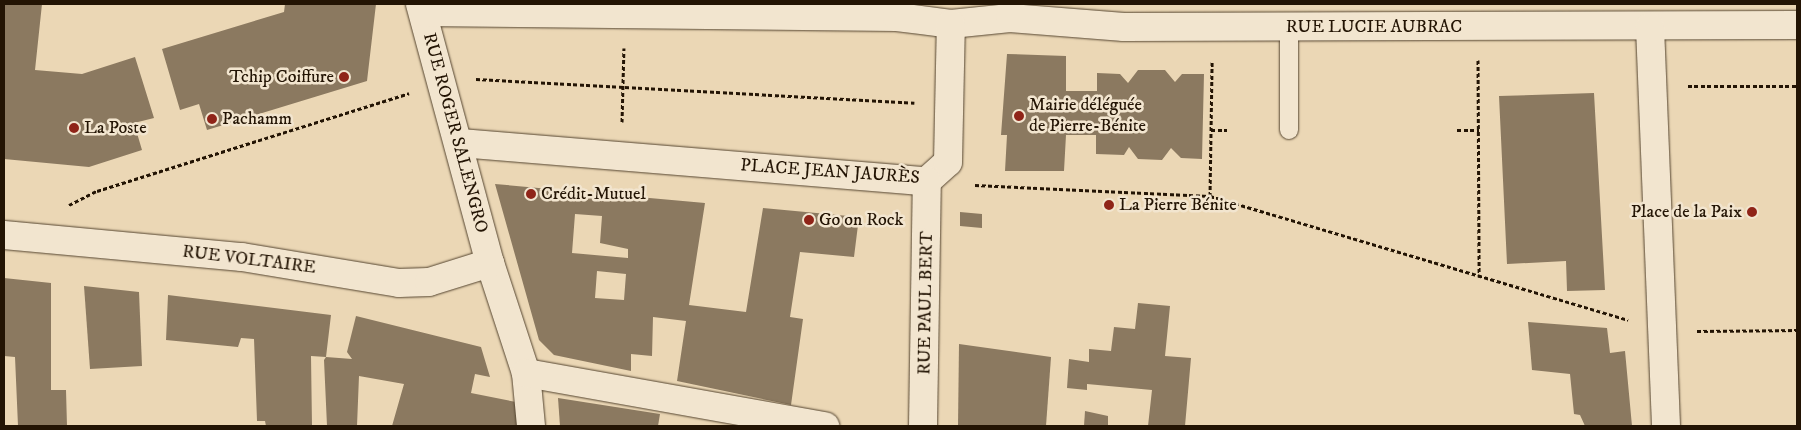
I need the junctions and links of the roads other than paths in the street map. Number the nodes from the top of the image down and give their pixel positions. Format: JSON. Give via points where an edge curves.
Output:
{"nodes":[{"id":1,"x":421,"y":8,"type":"edge"},
{"id":2,"x":1700,"y":15,"type":"edge"},
{"id":3,"x":951,"y":24,"type":"junction"},
{"id":4,"x":1797,"y":25,"type":"edge"},
{"id":5,"x":1290,"y":27,"type":"junction"},
{"id":6,"x":1650,"y":27,"type":"junction"},
{"id":7,"x":1289,"y":130,"type":"dead end"},
{"id":8,"x":460,"y":143,"type":"junction"},
{"id":9,"x":927,"y":181,"type":"junction"},
{"id":10,"x":4,"y":235,"type":"edge"},
{"id":11,"x":490,"y":263,"type":"junction"},
{"id":12,"x":526,"y":373,"type":"junction"},
{"id":13,"x":531,"y":426,"type":"edge"},
{"id":14,"x":825,"y":426,"type":"edge"},
{"id":15,"x":923,"y":426,"type":"edge"},
{"id":16,"x":1666,"y":426,"type":"edge"}],
"edges":[{"from":1,"to":3,"type":"street","via":[[626,15],[897,18]]},
{"from":1,"to":8,"type":"street","name":"RUE ROGER SALENGRO"},
{"from":2,"to":4,"type":"street","name":"RUE LUCIE AUBRAC"},
{"from":2,"to":6,"type":"street","name":"RUE LUCIE AUBRAC"},
{"from":3,"to":5,"type":"street","name":"RUE LUCIE AUBRAC","via":[[1010,18],[1124,27]]},
{"from":3,"to":9,"type":"street","name":"PLACE JEAN JAURÈS","via":[[948,162]]},
{"from":5,"to":6,"type":"street","name":"RUE LUCIE AUBRAC"},
{"from":5,"to":7,"type":"lane"},
{"from":6,"to":16,"type":"street"},
{"from":8,"to":9,"type":"street","name":"PLACE JEAN JAURÈS"},
{"from":8,"to":11,"type":"street","name":"RUE ROGER SALENGRO"},
{"from":9,"to":15,"type":"street","name":"RUE PAUL BERT"},
{"from":10,"to":11,"type":"street","name":"RUE VOLTAIRE","via":[[242,257],[399,283],[429,282]]},
{"from":11,"to":12,"type":"street","name":"RUE ROGER SALENGRO"},
{"from":12,"to":13,"type":"street","name":"RUE ROGER SALENGRO"},
{"from":12,"to":14,"type":"street"}]}
